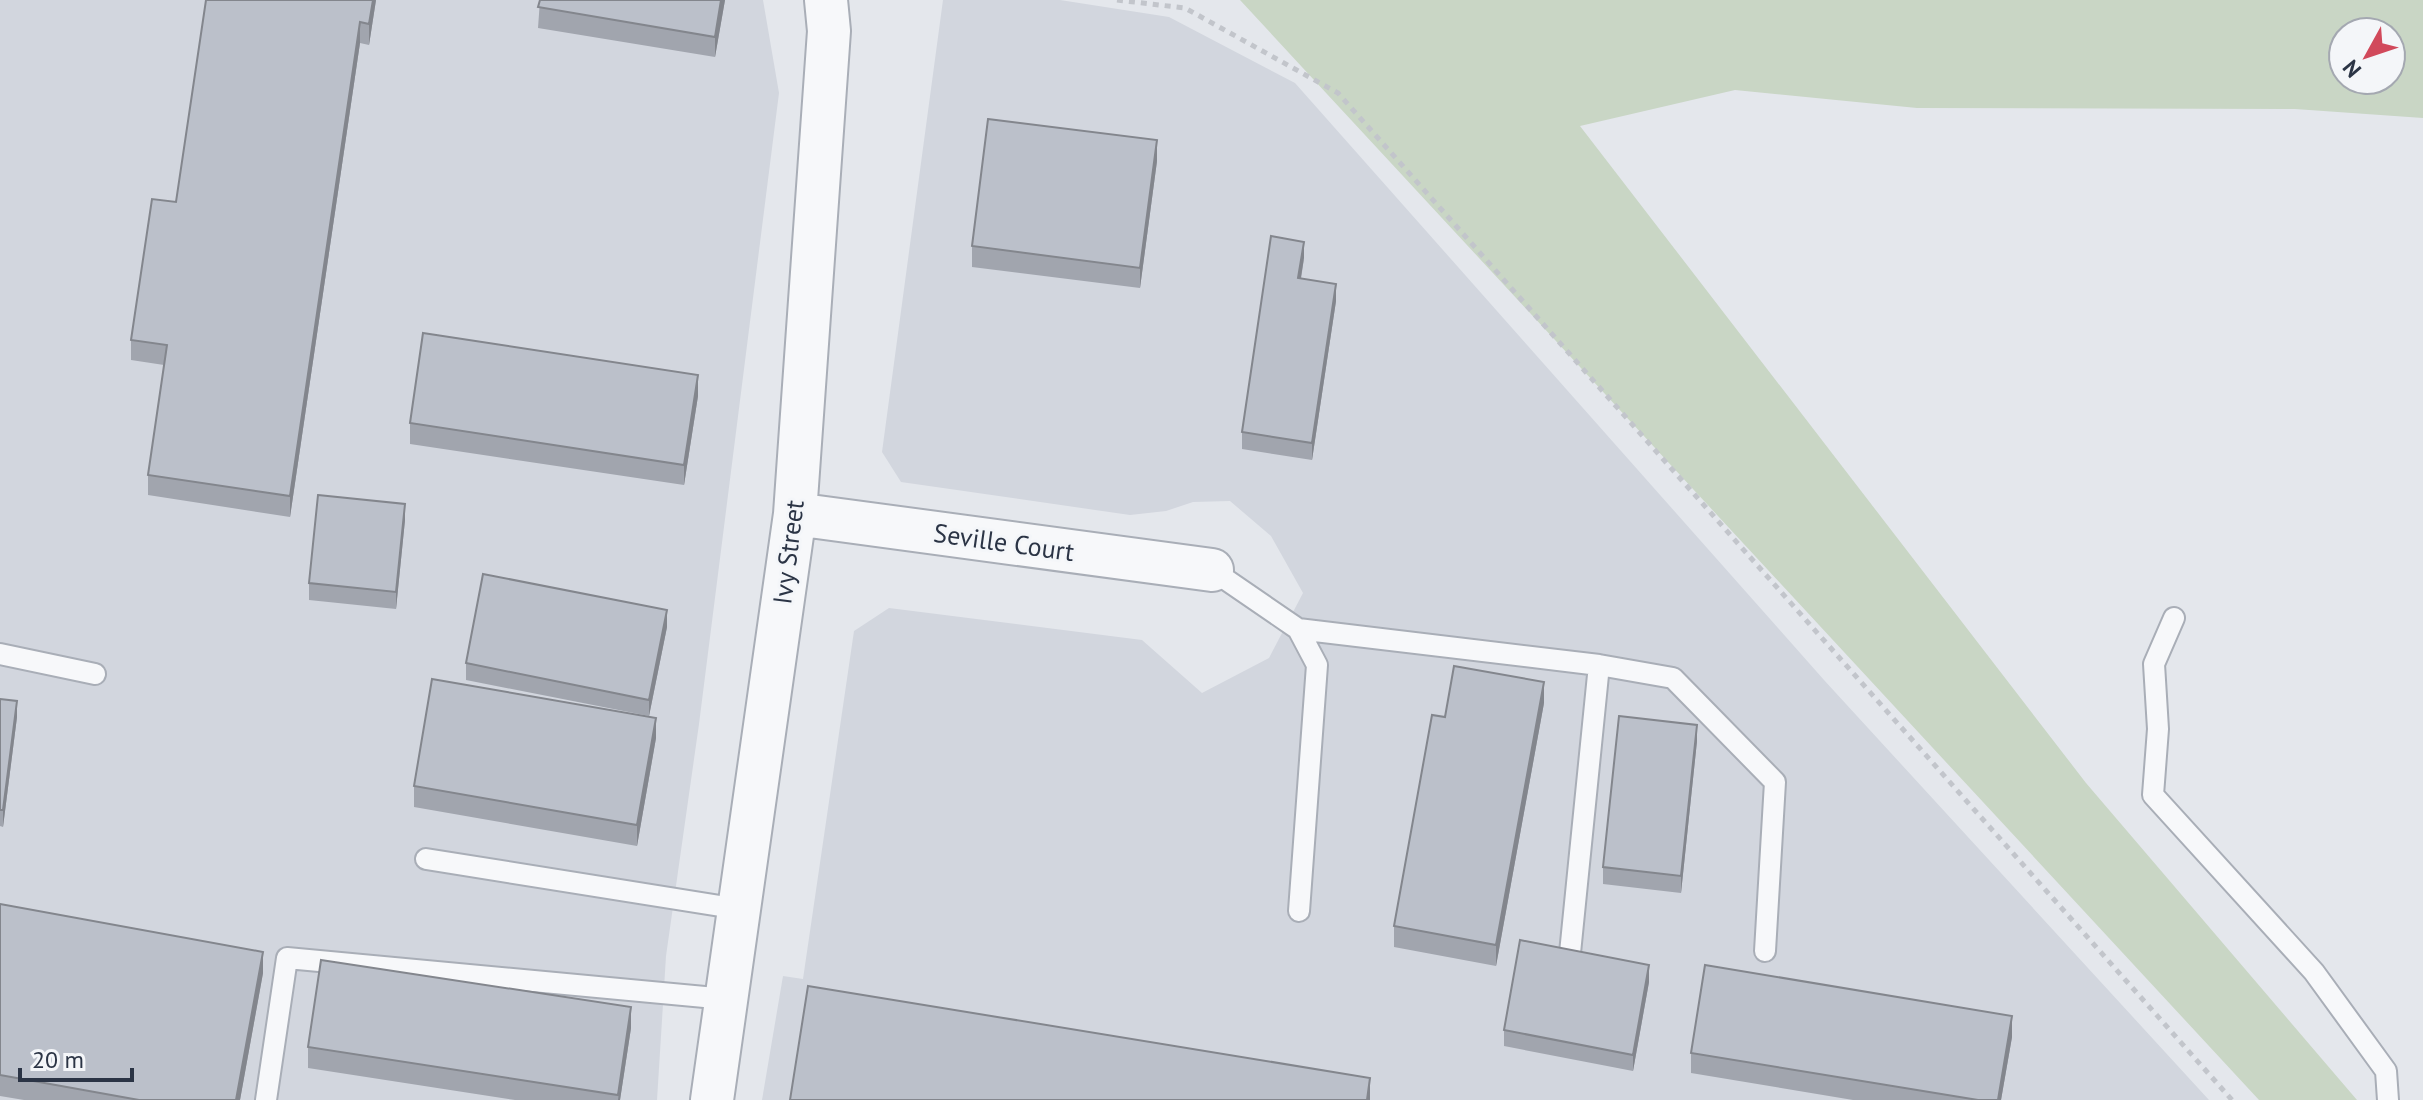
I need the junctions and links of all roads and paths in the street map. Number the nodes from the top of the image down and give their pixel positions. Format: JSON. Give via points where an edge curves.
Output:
{"nodes":[{"id":1,"x":826,"y":0,"type":"edge"},
{"id":2,"x":1117,"y":0,"type":"edge"},
{"id":3,"x":795,"y":514,"type":"junction"},
{"id":4,"x":1212,"y":570,"type":"joint"},
{"id":5,"x":2174,"y":618,"type":"dead end"},
{"id":6,"x":1298,"y":629,"type":"junction"},
{"id":7,"x":0,"y":654,"type":"edge"},
{"id":8,"x":1599,"y":665,"type":"junction"},
{"id":9,"x":95,"y":674,"type":"dead end"},
{"id":10,"x":426,"y":859,"type":"dead end"},
{"id":11,"x":739,"y":909,"type":"junction"},
{"id":12,"x":1299,"y":911,"type":"dead end"},
{"id":13,"x":1765,"y":951,"type":"dead end"},
{"id":14,"x":1570,"y":953,"type":"edge"},
{"id":15,"x":726,"y":999,"type":"junction"},
{"id":16,"x":266,"y":1100,"type":"edge"},
{"id":17,"x":712,"y":1100,"type":"edge"},
{"id":18,"x":2232,"y":1100,"type":"edge"},
{"id":19,"x":2388,"y":1100,"type":"edge"}],
"edges":[{"from":1,"to":3,"type":"street","name":"Ivy Street","via":[[829,31]]},
{"from":2,"to":18,"type":"path","via":[[1185,8],[1338,93]]},
{"from":3,"to":4,"type":"street","name":"Seville Court"},
{"from":3,"to":11,"type":"street","name":"Ivy Street"},
{"from":4,"to":6,"type":"lane"},
{"from":5,"to":19,"type":"lane","via":[[2154,664],[2158,729],[2153,795],[2314,972],[2386,1071]]},
{"from":6,"to":8,"type":"lane"},
{"from":6,"to":12,"type":"lane","via":[[1317,665]]},
{"from":7,"to":9,"type":"lane"},
{"from":8,"to":13,"type":"lane","via":[[1673,678],[1775,782]]},
{"from":8,"to":14,"type":"lane"},
{"from":10,"to":11,"type":"lane"},
{"from":11,"to":15,"type":"street","name":"Ivy Street"},
{"from":15,"to":16,"type":"lane","via":[[287,958]]},
{"from":15,"to":17,"type":"street","name":"Ivy Street"}]}
